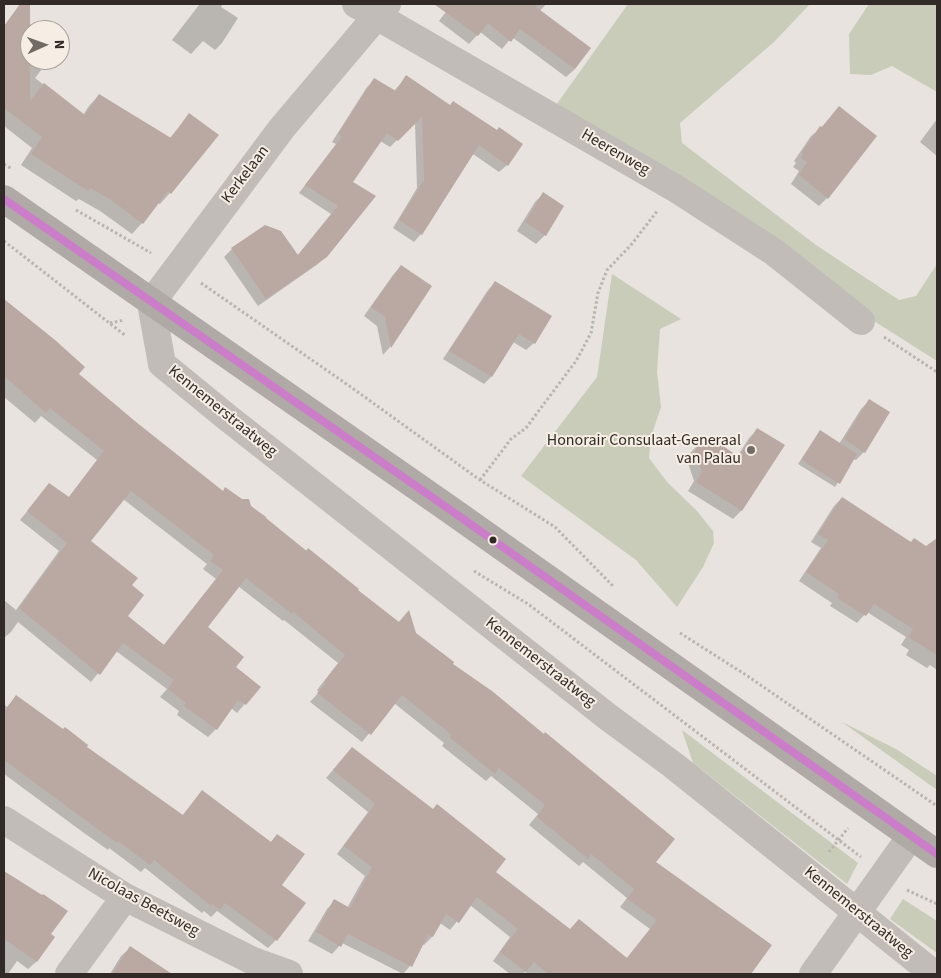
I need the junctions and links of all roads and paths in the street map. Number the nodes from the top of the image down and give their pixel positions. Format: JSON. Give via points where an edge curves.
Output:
{"nodes":[{"id":1,"x":373,"y":8,"type":"edge"},
{"id":2,"x":4,"y":164,"type":"edge"},
{"id":3,"x":20,"y":175,"type":"dead end"},
{"id":4,"x":675,"y":188,"type":"junction"},
{"id":5,"x":4,"y":199,"type":"edge"},
{"id":6,"x":68,"y":206,"type":"dead end"},
{"id":7,"x":4,"y":242,"type":"edge"},
{"id":8,"x":177,"y":267,"type":"junction"},
{"id":9,"x":150,"y":303,"type":"junction"},
{"id":10,"x":861,"y":321,"type":"joint"},
{"id":11,"x":162,"y":364,"type":"junction"},
{"id":12,"x":937,"y":372,"type":"edge"},
{"id":13,"x":480,"y":480,"type":"junction"},
{"id":14,"x":468,"y":568,"type":"dead end"},
{"id":15,"x":620,"y":593,"type":"dead end"},
{"id":16,"x":674,"y":630,"type":"dead end"},
{"id":17,"x":937,"y":806,"type":"edge"},
{"id":18,"x":4,"y":820,"type":"edge"},
{"id":19,"x":911,"y":836,"type":"junction"},
{"id":20,"x":937,"y":854,"type":"edge"},
{"id":21,"x":884,"y":875,"type":"junction"},
{"id":22,"x":125,"y":897,"type":"junction"},
{"id":23,"x":937,"y":904,"type":"edge"},
{"id":24,"x":856,"y":913,"type":"junction"},
{"id":25,"x":69,"y":974,"type":"edge"},
{"id":26,"x":289,"y":974,"type":"edge"},
{"id":27,"x":813,"y":974,"type":"edge"},
{"id":28,"x":934,"y":974,"type":"edge"}],
"edges":[{"from":1,"to":4,"type":"street","name":"Heerenweg"},
{"from":1,"to":8,"type":"street","name":"Kerkelaan"},
{"from":2,"to":3,"type":"path"},
{"from":4,"to":10,"type":"street","name":"Heerenweg","via":[[774,252]]},
{"from":4,"to":13,"type":"path","via":[[631,245],[607,270],[598,293],[591,333],[576,362],[526,428],[511,439]]},
{"from":5,"to":9,"type":"main road"},
{"from":6,"to":8,"type":"path"},
{"from":7,"to":11,"type":"path"},
{"from":8,"to":9,"type":"street","name":"Kerkelaan"},
{"from":8,"to":13,"type":"path"},
{"from":9,"to":11,"type":"street"},
{"from":9,"to":19,"type":"main road","via":[[449,509]]},
{"from":10,"to":12,"type":"path"},
{"from":11,"to":24,"type":"street","name":"Kennemerstraatweg","via":[[600,711],[673,765]]},
{"from":13,"to":15,"type":"path","via":[[555,528]]},
{"from":14,"to":21,"type":"path","via":[[528,604]]},
{"from":16,"to":17,"type":"path","via":[[746,675]]},
{"from":18,"to":22,"type":"street","name":"Nicolaas Beetsweg"},
{"from":19,"to":20,"type":"main road"},
{"from":19,"to":21,"type":"street"},
{"from":21,"to":23,"type":"path","via":[[912,894]]},
{"from":21,"to":24,"type":"street"},
{"from":22,"to":25,"type":"street"},
{"from":22,"to":26,"type":"street","name":"Nicolaas Beetsweg","via":[[253,961]]},
{"from":24,"to":27,"type":"street"},
{"from":24,"to":28,"type":"street","name":"Kennemerstraatweg"}]}
